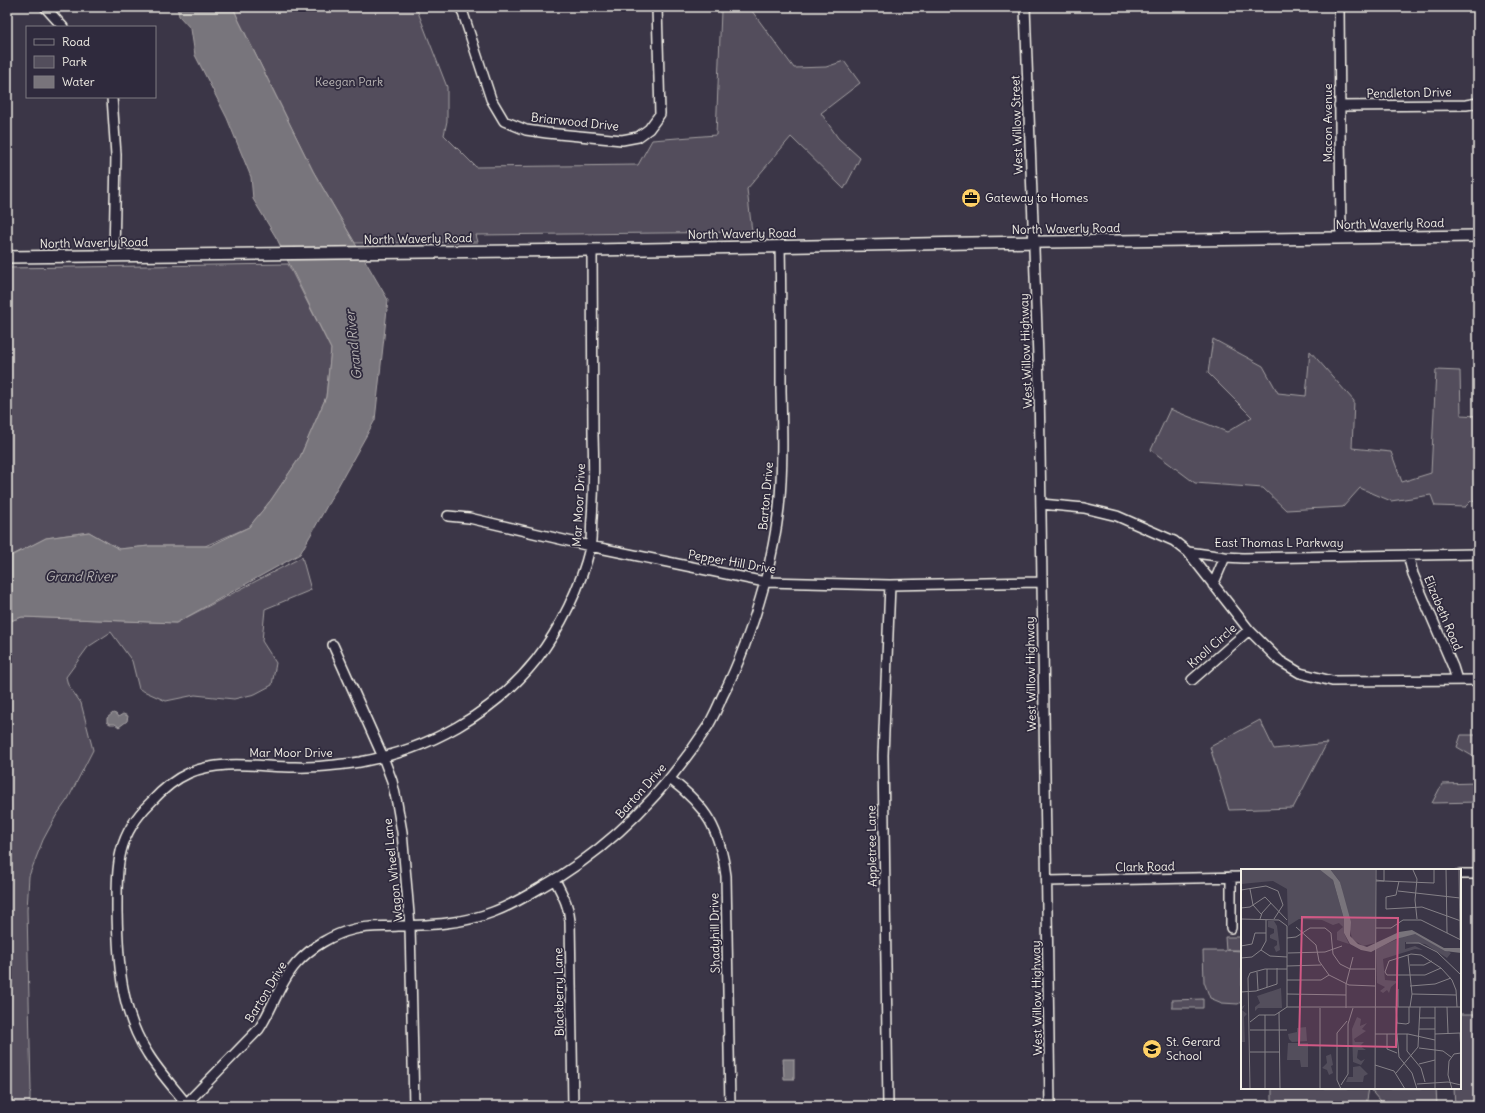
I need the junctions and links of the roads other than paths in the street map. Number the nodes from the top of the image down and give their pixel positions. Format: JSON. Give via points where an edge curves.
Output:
{"nodes":[{"id":1,"x":45,"y":7,"type":"edge"},
{"id":2,"x":461,"y":7,"type":"edge"},
{"id":3,"x":658,"y":7,"type":"edge"},
{"id":4,"x":1025,"y":7,"type":"edge"},
{"id":5,"x":1339,"y":7,"type":"edge"},
{"id":6,"x":62,"y":26,"type":"edge"},
{"id":7,"x":112,"y":98,"type":"edge"},
{"id":8,"x":1478,"y":103,"type":"edge"},
{"id":9,"x":1340,"y":106,"type":"junction"},
{"id":10,"x":1478,"y":236,"type":"edge"},
{"id":11,"x":1341,"y":238,"type":"junction"},
{"id":12,"x":1034,"y":242,"type":"junction"},
{"id":13,"x":780,"y":246,"type":"junction"},
{"id":14,"x":592,"y":250,"type":"junction"},
{"id":15,"x":114,"y":255,"type":"junction"},
{"id":16,"x":7,"y":257,"type":"edge"},
{"id":17,"x":1042,"y":504,"type":"junction"},
{"id":18,"x":448,"y":516,"type":"dead end"},
{"id":19,"x":590,"y":546,"type":"junction"},
{"id":20,"x":1188,"y":552,"type":"junction"},
{"id":21,"x":1478,"y":554,"type":"edge"},
{"id":22,"x":1408,"y":555,"type":"junction"},
{"id":23,"x":1225,"y":557,"type":"junction"},
{"id":24,"x":764,"y":582,"type":"junction"},
{"id":25,"x":1042,"y":582,"type":"junction"},
{"id":26,"x":890,"y":585,"type":"junction"},
{"id":27,"x":1213,"y":585,"type":"junction"},
{"id":28,"x":1249,"y":630,"type":"junction"},
{"id":29,"x":334,"y":645,"type":"dead end"},
{"id":30,"x":1192,"y":680,"type":"dead end"},
{"id":31,"x":1457,"y":680,"type":"junction"},
{"id":32,"x":1478,"y":680,"type":"edge"},
{"id":33,"x":383,"y":757,"type":"junction"},
{"id":34,"x":670,"y":779,"type":"junction"},
{"id":35,"x":1461,"y":874,"type":"edge"},
{"id":36,"x":1478,"y":874,"type":"edge"},
{"id":37,"x":1231,"y":877,"type":"junction"},
{"id":38,"x":1241,"y":877,"type":"edge"},
{"id":39,"x":555,"y":880,"type":"junction"},
{"id":40,"x":1048,"y":881,"type":"junction"},
{"id":41,"x":410,"y":926,"type":"junction"},
{"id":42,"x":1231,"y":928,"type":"dead end"},
{"id":43,"x":186,"y":1105,"type":"edge"},
{"id":44,"x":414,"y":1106,"type":"edge"},
{"id":45,"x":573,"y":1106,"type":"edge"},
{"id":46,"x":730,"y":1106,"type":"edge"},
{"id":47,"x":888,"y":1106,"type":"edge"},
{"id":48,"x":1050,"y":1106,"type":"edge"}],
"edges":[{"from":1,"to":6,"type":"street"},
{"from":2,"to":3,"type":"street","name":"Briarwood Drive","via":[[491,100],[504,121],[526,130],[622,140],[638,137],[649,129],[660,114]]},
{"from":4,"to":12,"type":"street","name":"West Willow Street"},
{"from":5,"to":9,"type":"street","name":"Macon Avenue"},
{"from":7,"to":15,"type":"street","via":[[116,155]]},
{"from":8,"to":9,"type":"street","name":"Pendleton Drive"},
{"from":9,"to":11,"type":"street","name":"Macon Avenue"},
{"from":10,"to":11,"type":"main road","name":"North Waverly Road"},
{"from":11,"to":12,"type":"main road","name":"North Waverly Road"},
{"from":12,"to":13,"type":"main road","name":"North Waverly Road"},
{"from":12,"to":17,"type":"street","name":"West Willow Highway"},
{"from":13,"to":14,"type":"main road","name":"North Waverly Road"},
{"from":13,"to":24,"type":"street","name":"Barton Drive","via":[[781,482],[779,511]]},
{"from":14,"to":15,"type":"main road","name":"North Waverly Road"},
{"from":14,"to":19,"type":"street","name":"Mar Moor Drive","via":[[594,497]]},
{"from":15,"to":16,"type":"main road","name":"North Waverly Road"},
{"from":17,"to":20,"type":"street","name":"East Thomas L Parkway","via":[[1084,508],[1118,516],[1174,541]]},
{"from":17,"to":25,"type":"street","name":"West Willow Highway"},
{"from":18,"to":19,"type":"street","name":"Pepper Hill Drive","via":[[469,518]]},
{"from":19,"to":24,"type":"street","name":"Pepper Hill Drive"},
{"from":19,"to":33,"type":"street","name":"Mar Moor Drive","via":[[562,620],[536,660],[512,686],[482,712],[464,723],[422,744]]},
{"from":20,"to":23,"type":"street","name":"East Thomas L Parkway"},
{"from":20,"to":27,"type":"street"},
{"from":21,"to":22,"type":"street","name":"East Thomas L Parkway"},
{"from":22,"to":23,"type":"street","name":"East Thomas L Parkway"},
{"from":22,"to":31,"type":"street","name":"Elizabeth Road","via":[[1413,574]]},
{"from":23,"to":27,"type":"street"},
{"from":24,"to":26,"type":"street","name":"Pepper Hill Drive"},
{"from":24,"to":34,"type":"street","name":"Barton Drive","via":[[756,618],[736,670],[709,724]]},
{"from":25,"to":26,"type":"street","name":"Pepper Hill Drive"},
{"from":25,"to":40,"type":"street","name":"West Willow Highway"},
{"from":26,"to":47,"type":"street","name":"Appletree Lane","via":[[883,755]]},
{"from":27,"to":28,"type":"street"},
{"from":28,"to":30,"type":"street","name":"Knoll Circle"},
{"from":28,"to":31,"type":"street","via":[[1280,661],[1314,678],[1357,682]]},
{"from":29,"to":33,"type":"street","name":"Wagon Wheel Lane"},
{"from":31,"to":32,"type":"street"},
{"from":33,"to":41,"type":"street","name":"Wagon Wheel Lane","via":[[392,781],[402,832]]},
{"from":33,"to":43,"type":"street","name":"Mar Moor Drive","via":[[327,766],[227,766],[198,769],[174,780],[163,789],[128,831],[120,850],[117,878],[119,964],[124,997],[147,1054]]},
{"from":34,"to":39,"type":"street","name":"Barton Drive","via":[[617,834],[584,861]]},
{"from":34,"to":46,"type":"street","name":"Shadyhill Drive","via":[[701,807],[711,822],[724,857]]},
{"from":35,"to":36,"type":"street"},
{"from":37,"to":38,"type":"street","name":"Clark Road"},
{"from":37,"to":40,"type":"street","name":"Clark Road"},
{"from":37,"to":42,"type":"street"},
{"from":39,"to":41,"type":"street","name":"Barton Drive","via":[[512,904],[475,918],[438,925]]},
{"from":39,"to":45,"type":"street","name":"Blackberry Lane","via":[[566,900],[570,921]]},
{"from":40,"to":48,"type":"street","name":"West Willow Highway"},
{"from":41,"to":43,"type":"street","name":"Barton Drive","via":[[355,929],[337,935],[305,955],[283,981],[259,1029]]},
{"from":41,"to":44,"type":"street","name":"Wagon Wheel Lane"}]}
